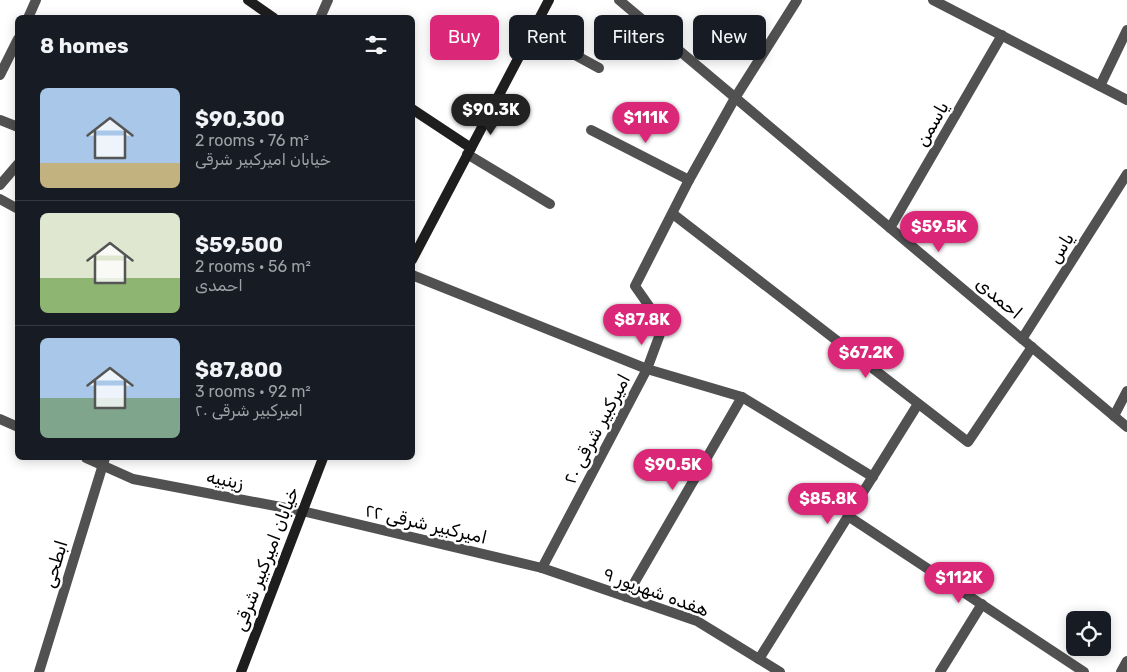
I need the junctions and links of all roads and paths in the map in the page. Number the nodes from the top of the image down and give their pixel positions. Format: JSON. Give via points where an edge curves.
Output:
{"nodes":[{"id":1,"x":36,"y":0,"type":"edge"},
{"id":2,"x":248,"y":0,"type":"edge"},
{"id":3,"x":328,"y":0,"type":"edge"},
{"id":4,"x":549,"y":0,"type":"edge"},
{"id":5,"x":619,"y":0,"type":"edge"},
{"id":6,"x":797,"y":0,"type":"edge"},
{"id":7,"x":933,"y":0,"type":"edge"},
{"id":8,"x":29,"y":15,"type":"edge"},
{"id":9,"x":270,"y":15,"type":"edge"},
{"id":10,"x":321,"y":15,"type":"edge"},
{"id":11,"x":541,"y":15,"type":"edge"},
{"id":12,"x":1127,"y":30,"type":"edge"},
{"id":13,"x":1002,"y":35,"type":"junction"},
{"id":14,"x":15,"y":44,"type":"edge"},
{"id":15,"x":517,"y":60,"type":"edge"},
{"id":16,"x":584,"y":60,"type":"edge"},
{"id":17,"x":599,"y":68,"type":"dead end"},
{"id":18,"x":0,"y":74,"type":"edge"},
{"id":19,"x":1100,"y":86,"type":"junction"},
{"id":20,"x":735,"y":98,"type":"junction"},
{"id":21,"x":1127,"y":100,"type":"edge"},
{"id":22,"x":415,"y":111,"type":"edge"},
{"id":23,"x":0,"y":120,"type":"edge"},
{"id":24,"x":15,"y":126,"type":"edge"},
{"id":25,"x":591,"y":130,"type":"dead end"},
{"id":26,"x":469,"y":151,"type":"junction"},
{"id":27,"x":15,"y":168,"type":"edge"},
{"id":28,"x":1127,"y":174,"type":"edge"},
{"id":29,"x":689,"y":180,"type":"junction"},
{"id":30,"x":0,"y":185,"type":"edge"},
{"id":31,"x":0,"y":199,"type":"edge"},
{"id":32,"x":550,"y":204,"type":"dead end"},
{"id":33,"x":15,"y":207,"type":"edge"},
{"id":34,"x":673,"y":214,"type":"junction"},
{"id":35,"x":890,"y":228,"type":"junction"},
{"id":36,"x":415,"y":254,"type":"edge"},
{"id":37,"x":415,"y":276,"type":"edge"},
{"id":38,"x":1022,"y":339,"type":"junction"},
{"id":39,"x":1032,"y":347,"type":"junction"},
{"id":40,"x":647,"y":369,"type":"junction"},
{"id":41,"x":1127,"y":391,"type":"edge"},
{"id":42,"x":742,"y":397,"type":"junction"},
{"id":43,"x":918,"y":404,"type":"junction"},
{"id":44,"x":1114,"y":416,"type":"junction"},
{"id":45,"x":0,"y":419,"type":"edge"},
{"id":46,"x":15,"y":426,"type":"edge"},
{"id":47,"x":1127,"y":427,"type":"edge"},
{"id":48,"x":322,"y":460,"type":"edge"},
{"id":49,"x":104,"y":461,"type":"edge"},
{"id":50,"x":872,"y":477,"type":"junction"},
{"id":51,"x":302,"y":511,"type":"junction"},
{"id":52,"x":848,"y":516,"type":"junction"},
{"id":53,"x":542,"y":568,"type":"junction"},
{"id":54,"x":626,"y":597,"type":"junction"},
{"id":55,"x":982,"y":604,"type":"junction"},
{"id":56,"x":759,"y":659,"type":"junction"},
{"id":57,"x":1127,"y":661,"type":"edge"},
{"id":58,"x":39,"y":672,"type":"edge"},
{"id":59,"x":240,"y":672,"type":"edge"},
{"id":60,"x":780,"y":672,"type":"edge"},
{"id":61,"x":940,"y":672,"type":"edge"},
{"id":62,"x":1084,"y":672,"type":"edge"},
{"id":63,"x":1121,"y":672,"type":"edge"}],
"edges":[{"from":1,"to":8,"type":"street"},
{"from":2,"to":9,"type":"main road"},
{"from":3,"to":10,"type":"street"},
{"from":4,"to":11,"type":"main road"},
{"from":5,"to":20,"type":"street","name":"احمدی"},
{"from":6,"to":20,"type":"street"},
{"from":7,"to":13,"type":"street"},
{"from":12,"to":19,"type":"street"},
{"from":13,"to":19,"type":"street"},
{"from":13,"to":35,"type":"street","name":"یاسمن"},
{"from":14,"to":18,"type":"street"},
{"from":15,"to":26,"type":"main road"},
{"from":16,"to":17,"type":"street"},
{"from":19,"to":21,"type":"street"},
{"from":20,"to":29,"type":"street"},
{"from":20,"to":35,"type":"street","name":"احمدی"},
{"from":22,"to":26,"type":"main road"},
{"from":23,"to":24,"type":"street"},
{"from":25,"to":29,"type":"street"},
{"from":26,"to":32,"type":"street"},
{"from":26,"to":36,"type":"main road"},
{"from":27,"to":30,"type":"street"},
{"from":28,"to":38,"type":"street","name":"یاس"},
{"from":29,"to":34,"type":"street"},
{"from":31,"to":33,"type":"street"},
{"from":34,"to":40,"type":"street","via":[[635,286],[663,326]]},
{"from":34,"to":43,"type":"street"},
{"from":35,"to":38,"type":"street","name":"احمدی"},
{"from":37,"to":40,"type":"street","name":"امیرکبیر شرقی ۲۰"},
{"from":38,"to":39,"type":"street","name":"احمدی"},
{"from":39,"to":43,"type":"street","via":[[968,442]]},
{"from":39,"to":44,"type":"street","name":"احمدی"},
{"from":40,"to":42,"type":"street"},
{"from":40,"to":53,"type":"street","name":"امیرکبیر شرقی ۲۰"},
{"from":41,"to":44,"type":"street"},
{"from":42,"to":50,"type":"street"},
{"from":42,"to":54,"type":"street"},
{"from":43,"to":50,"type":"street"},
{"from":44,"to":47,"type":"street","name":"احمدی"},
{"from":45,"to":46,"type":"street"},
{"from":48,"to":51,"type":"main road","name":"خیابان امیرکبیر شرقی"},
{"from":49,"to":51,"type":"street","name":"زینبیه","via":[[132,479]]},
{"from":49,"to":58,"type":"street","name":"ابطحی"},
{"from":50,"to":52,"type":"street"},
{"from":51,"to":53,"type":"street","name":"امیرکبیر شرقی ۲۲"},
{"from":51,"to":59,"type":"main road","name":"خیابان امیرکبیر شرقی"},
{"from":52,"to":55,"type":"street"},
{"from":52,"to":56,"type":"street"},
{"from":53,"to":54,"type":"street","name":"هفده شهریور ۹"},
{"from":54,"to":56,"type":"street","name":"هفده شهریور ۹","via":[[697,621]]},
{"from":55,"to":61,"type":"street"},
{"from":55,"to":62,"type":"street"},
{"from":56,"to":60,"type":"street","name":"هفده شهریور ۹"},
{"from":57,"to":63,"type":"street"}]}
